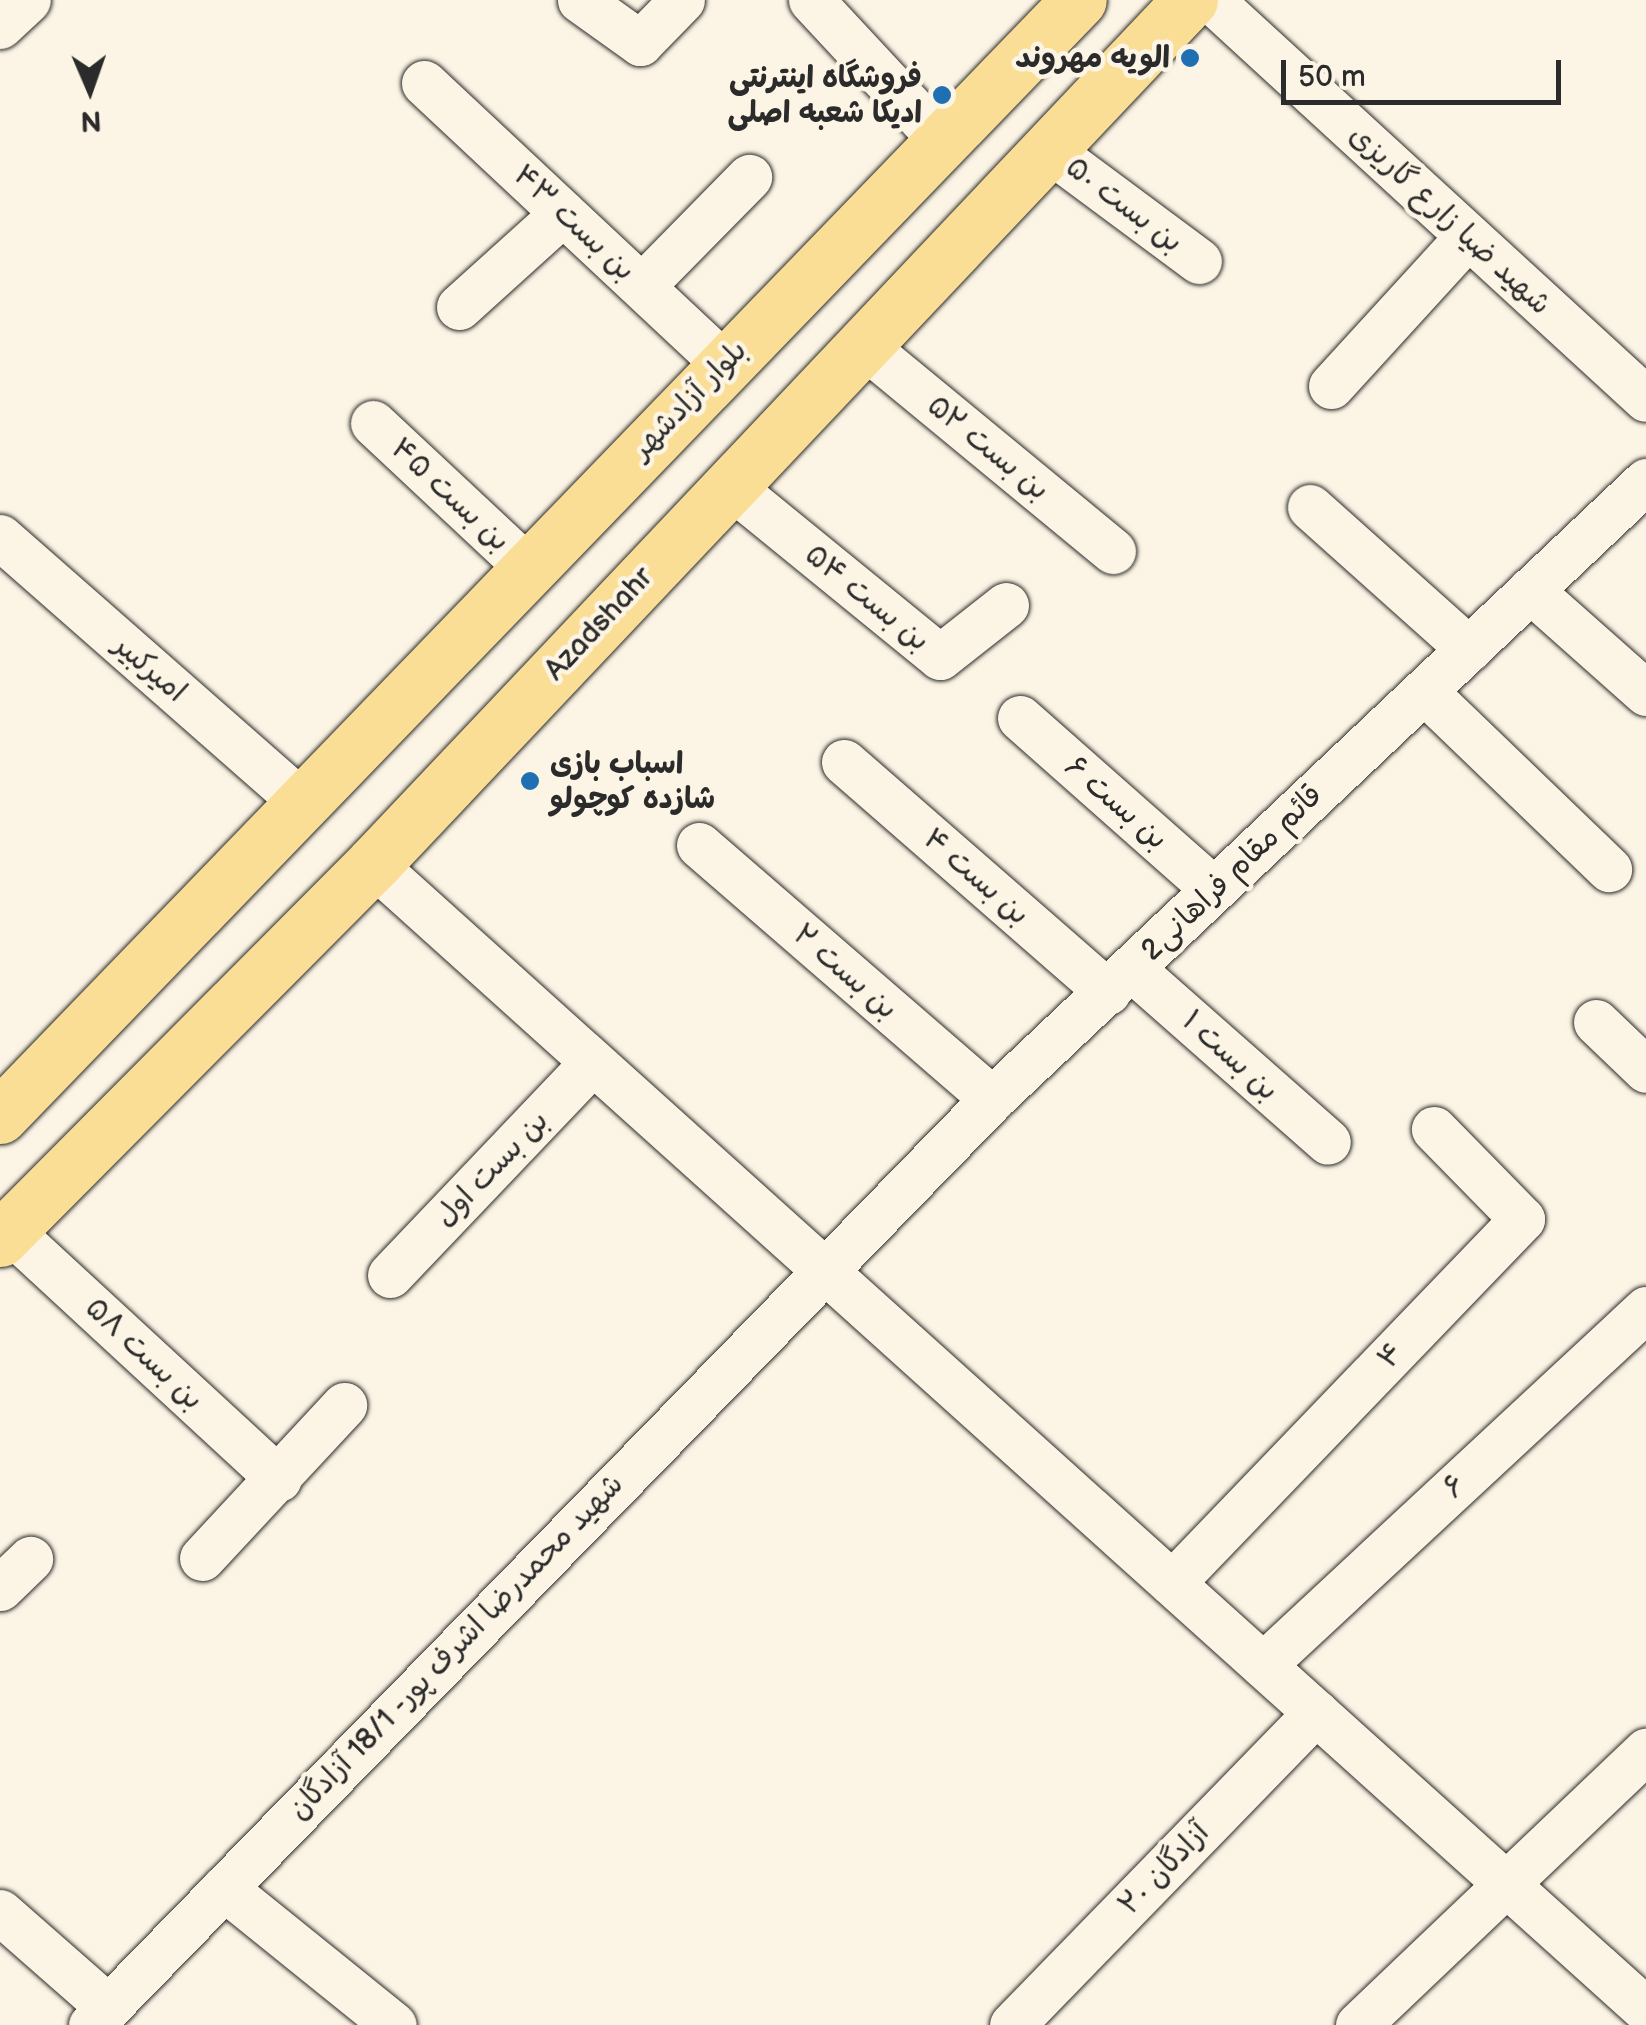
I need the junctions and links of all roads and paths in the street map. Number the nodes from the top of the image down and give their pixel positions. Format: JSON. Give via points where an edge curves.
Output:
{"nodes":[{"id":1,"x":28,"y":0,"type":"edge"},
{"id":2,"x":580,"y":0,"type":"edge"},
{"id":3,"x":682,"y":0,"type":"edge"},
{"id":4,"x":811,"y":0,"type":"edge"},
{"id":5,"x":1078,"y":0,"type":"edge"},
{"id":6,"x":1190,"y":0,"type":"edge"},
{"id":7,"x":1211,"y":0,"type":"edge"},
{"id":8,"x":0,"y":26,"type":"edge"},
{"id":9,"x":424,"y":82,"type":"dead end"},
{"id":10,"x":941,"y":140,"type":"junction"},
{"id":11,"x":1048,"y":149,"type":"junction"},
{"id":12,"x":750,"y":176,"type":"dead end"},
{"id":13,"x":563,"y":213,"type":"junction"},
{"id":14,"x":1468,"y":236,"type":"junction"},
{"id":15,"x":1200,"y":261,"type":"dead end"},
{"id":16,"x":642,"y":286,"type":"junction"},
{"id":17,"x":459,"y":307,"type":"dead end"},
{"id":18,"x":863,"y":345,"type":"junction"},
{"id":19,"x":724,"y":364,"type":"junction"},
{"id":20,"x":1331,"y":386,"type":"dead end"},
{"id":21,"x":1646,"y":399,"type":"edge"},
{"id":22,"x":373,"y":423,"type":"dead end"},
{"id":23,"x":1646,"y":481,"type":"edge"},
{"id":24,"x":729,"y":486,"type":"junction"},
{"id":25,"x":1310,"y":507,"type":"dead end"},
{"id":26,"x":0,"y":537,"type":"edge"},
{"id":27,"x":1113,"y":551,"type":"dead end"},
{"id":28,"x":526,"y":567,"type":"junction"},
{"id":29,"x":1530,"y":590,"type":"junction"},
{"id":30,"x":1006,"y":605,"type":"dead end"},
{"id":31,"x":1469,"y":649,"type":"junction"},
{"id":32,"x":1424,"y":690,"type":"junction"},
{"id":33,"x":1646,"y":694,"type":"edge"},
{"id":34,"x":1020,"y":718,"type":"dead end"},
{"id":35,"x":844,"y":762,"type":"dead end"},
{"id":36,"x":300,"y":800,"type":"junction"},
{"id":37,"x":699,"y":846,"type":"dead end"},
{"id":38,"x":373,"y":864,"type":"junction"},
{"id":39,"x":1610,"y":870,"type":"dead end"},
{"id":40,"x":1214,"y":889,"type":"junction"},
{"id":41,"x":1120,"y":980,"type":"junction"},
{"id":42,"x":1596,"y":1022,"type":"dead end"},
{"id":43,"x":593,"y":1062,"type":"junction"},
{"id":44,"x":1646,"y":1070,"type":"edge"},
{"id":45,"x":992,"y":1099,"type":"junction"},
{"id":46,"x":0,"y":1116,"type":"edge"},
{"id":47,"x":1434,"y":1129,"type":"dead end"},
{"id":48,"x":1328,"y":1142,"type":"dead end"},
{"id":49,"x":4,"y":1234,"type":"edge"},
{"id":50,"x":822,"y":1268,"type":"junction"},
{"id":51,"x":390,"y":1276,"type":"dead end"},
{"id":52,"x":1646,"y":1308,"type":"edge"},
{"id":53,"x":344,"y":1405,"type":"dead end"},
{"id":54,"x":279,"y":1479,"type":"junction"},
{"id":55,"x":202,"y":1558,"type":"dead end"},
{"id":56,"x":1172,"y":1583,"type":"junction"},
{"id":57,"x":1263,"y":1665,"type":"junction"},
{"id":58,"x":1316,"y":1712,"type":"junction"},
{"id":59,"x":1646,"y":1750,"type":"edge"},
{"id":60,"x":1504,"y":1881,"type":"junction"},
{"id":61,"x":224,"y":1888,"type":"junction"},
{"id":62,"x":0,"y":1912,"type":"edge"},
{"id":63,"x":1646,"y":2010,"type":"edge"},
{"id":64,"x":99,"y":2016,"type":"edge"},
{"id":65,"x":394,"y":2025,"type":"edge"},
{"id":66,"x":1012,"y":2025,"type":"edge"},
{"id":67,"x":1358,"y":2025,"type":"edge"}],
"edges":[{"from":1,"to":8,"type":"street"},
{"from":2,"to":3,"type":"street","via":[[640,43]]},
{"from":4,"to":10,"type":"street"},
{"from":5,"to":10,"type":"main road","name":"بلوار آزادشهر"},
{"from":6,"to":11,"type":"main road","name":"Azadshahr"},
{"from":7,"to":14,"type":"street","name":"شهید ضیا زارع گاریزی"},
{"from":9,"to":13,"type":"street","name":"بن بست ۴۳"},
{"from":10,"to":19,"type":"main road","name":"بلوار آزادشهر"},
{"from":11,"to":15,"type":"street","name":"بن بست ۵۰"},
{"from":11,"to":18,"type":"main road","name":"Azadshahr"},
{"from":12,"to":16,"type":"street"},
{"from":13,"to":16,"type":"street","name":"بن بست ۴۳"},
{"from":13,"to":17,"type":"street"},
{"from":14,"to":20,"type":"street"},
{"from":14,"to":21,"type":"street","name":"شهید ضیا زارع گاریزی"},
{"from":16,"to":19,"type":"street","name":"بن بست ۴۳"},
{"from":18,"to":24,"type":"main road","name":"Azadshahr"},
{"from":18,"to":27,"type":"street","name":"بن بست ۵۲"},
{"from":19,"to":28,"type":"main road","name":"بلوار آزادشهر"},
{"from":22,"to":28,"type":"street","name":"بن بست ۴۵"},
{"from":23,"to":29,"type":"street","name":"2قائم مقام فراهانی"},
{"from":24,"to":30,"type":"street","name":"بن بست ۵۴","via":[[940,657]]},
{"from":24,"to":38,"type":"main road","name":"Azadshahr"},
{"from":25,"to":31,"type":"street"},
{"from":26,"to":36,"type":"street","name":"امیرکبیر"},
{"from":28,"to":36,"type":"main road","name":"بلوار آزادشهر"},
{"from":29,"to":31,"type":"street","name":"2قائم مقام فراهانی"},
{"from":29,"to":33,"type":"street"},
{"from":31,"to":32,"type":"street","name":"2قائم مقام فراهانی"},
{"from":32,"to":39,"type":"street"},
{"from":32,"to":40,"type":"street","name":"2قائم مقام فراهانی"},
{"from":34,"to":40,"type":"street","name":"بن بست ۶"},
{"from":35,"to":41,"type":"street","name":"بن بست ۴"},
{"from":36,"to":46,"type":"main road"},
{"from":37,"to":45,"type":"street","name":"بن بست ۲"},
{"from":38,"to":43,"type":"street"},
{"from":38,"to":49,"type":"main road","name":"Azadshahr"},
{"from":40,"to":41,"type":"street","name":"2قائم مقام فراهانی"},
{"from":41,"to":45,"type":"street","name":"2قائم مقام فراهانی"},
{"from":41,"to":48,"type":"street","name":"بن بست ۱"},
{"from":42,"to":44,"type":"street"},
{"from":43,"to":50,"type":"street"},
{"from":43,"to":51,"type":"street","name":"بن بست اول"},
{"from":45,"to":50,"type":"street","name":"2قائم مقام فراهانی"},
{"from":47,"to":56,"type":"street","name":"۴","via":[[1522,1218]]},
{"from":49,"to":54,"type":"street","name":"بن بست ۵۸"},
{"from":50,"to":56,"type":"street"},
{"from":50,"to":61,"type":"street","name":"شهید محمدرضا اشرف پور- 18/1 آزادگان"},
{"from":52,"to":57,"type":"street","name":"۶"},
{"from":53,"to":54,"type":"street"},
{"from":54,"to":55,"type":"street"},
{"from":56,"to":57,"type":"street"},
{"from":57,"to":58,"type":"street"},
{"from":58,"to":60,"type":"street"},
{"from":58,"to":66,"type":"street","name":"۲۰ آزادگان"},
{"from":59,"to":60,"type":"street"},
{"from":60,"to":63,"type":"street"},
{"from":60,"to":67,"type":"street"},
{"from":61,"to":64,"type":"street","name":"شهید محمدرضا اشرف پور- 18/1 آزادگان"},
{"from":61,"to":65,"type":"street"},
{"from":62,"to":64,"type":"street"}]}
